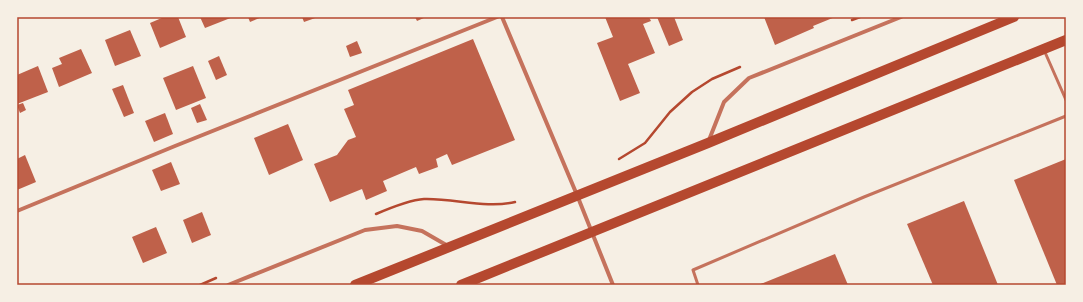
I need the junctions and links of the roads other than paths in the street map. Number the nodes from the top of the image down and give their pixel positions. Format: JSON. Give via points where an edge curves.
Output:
{"nodes":[{"id":1,"x":497,"y":17,"type":"edge"},
{"id":2,"x":502,"y":17,"type":"edge"},
{"id":3,"x":901,"y":17,"type":"edge"},
{"id":4,"x":1014,"y":17,"type":"edge"},
{"id":5,"x":1066,"y":40,"type":"edge"},
{"id":6,"x":1044,"y":49,"type":"junction"},
{"id":7,"x":1066,"y":100,"type":"edge"},
{"id":8,"x":1066,"y":116,"type":"edge"},
{"id":9,"x":708,"y":144,"type":"junction"},
{"id":10,"x":577,"y":195,"type":"junction"},
{"id":11,"x":17,"y":211,"type":"edge"},
{"id":12,"x":592,"y":232,"type":"junction"},
{"id":13,"x":450,"y":247,"type":"junction"},
{"id":14,"x":228,"y":285,"type":"edge"},
{"id":15,"x":355,"y":285,"type":"edge"},
{"id":16,"x":460,"y":285,"type":"edge"},
{"id":17,"x":613,"y":285,"type":"edge"},
{"id":18,"x":698,"y":285,"type":"edge"}],
"edges":[{"from":1,"to":11,"type":"street"},
{"from":2,"to":10,"type":"street"},
{"from":3,"to":9,"type":"street","via":[[749,78],[724,102]]},
{"from":4,"to":9,"type":"main road"},
{"from":5,"to":6,"type":"main road"},
{"from":6,"to":7,"type":"lane"},
{"from":6,"to":12,"type":"main road"},
{"from":8,"to":18,"type":"lane","via":[[864,197],[693,270]]},
{"from":9,"to":10,"type":"main road"},
{"from":10,"to":12,"type":"street"},
{"from":10,"to":13,"type":"main road"},
{"from":12,"to":16,"type":"main road"},
{"from":12,"to":17,"type":"street"},
{"from":13,"to":14,"type":"street","via":[[422,231],[396,226],[365,230]]},
{"from":13,"to":15,"type":"main road"}]}
